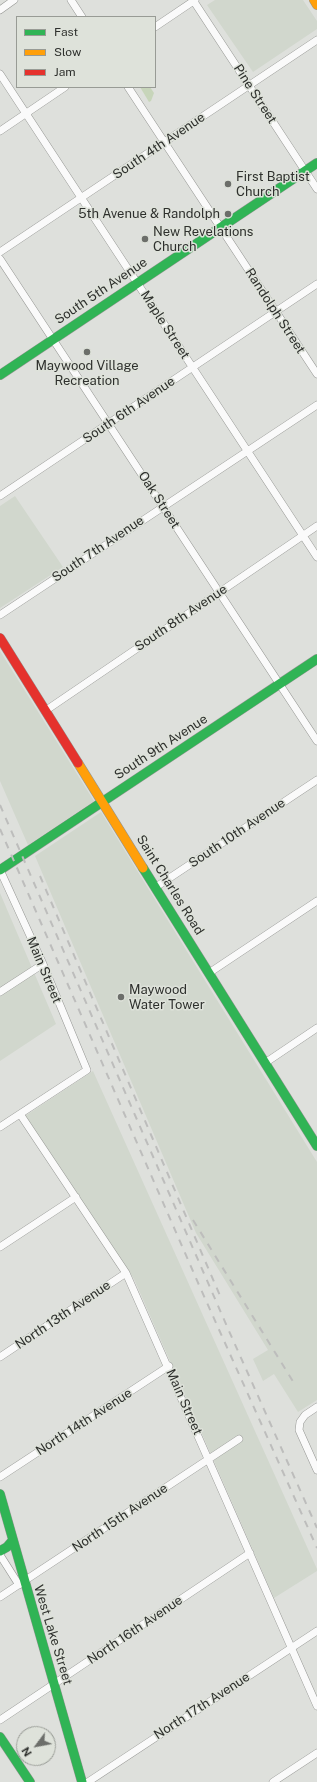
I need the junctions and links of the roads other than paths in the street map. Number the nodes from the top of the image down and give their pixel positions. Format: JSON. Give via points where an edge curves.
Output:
{"nodes":[{"id":1,"x":14,"y":0,"type":"edge"},
{"id":2,"x":71,"y":0,"type":"edge"},
{"id":3,"x":194,"y":0,"type":"edge"},
{"id":4,"x":314,"y":0,"type":"edge"},
{"id":5,"x":317,"y":5,"type":"edge"},
{"id":6,"x":0,"y":10,"type":"edge"},
{"id":7,"x":81,"y":16,"type":"edge"},
{"id":8,"x":156,"y":26,"type":"edge"},
{"id":9,"x":317,"y":40,"type":"edge"},
{"id":10,"x":0,"y":74,"type":"edge"},
{"id":11,"x":249,"y":85,"type":"junction"},
{"id":12,"x":64,"y":88,"type":"edge"},
{"id":13,"x":129,"y":88,"type":"edge"},
{"id":14,"x":26,"y":113,"type":"junction"},
{"id":15,"x":0,"y":131,"type":"edge"},
{"id":16,"x":164,"y":142,"type":"junction"},
{"id":17,"x":317,"y":163,"type":"edge"},
{"id":18,"x":305,"y":171,"type":"junction"},
{"id":19,"x":317,"y":189,"type":"edge"},
{"id":20,"x":81,"y":198,"type":"junction"},
{"id":21,"x":220,"y":227,"type":"junction"},
{"id":22,"x":0,"y":252,"type":"edge"},
{"id":23,"x":0,"y":259,"type":"edge"},
{"id":24,"x":137,"y":283,"type":"junction"},
{"id":25,"x":317,"y":284,"type":"edge"},
{"id":26,"x":276,"y":312,"type":"junction"},
{"id":27,"x":53,"y":339,"type":"junction"},
{"id":28,"x":193,"y":368,"type":"junction"},
{"id":29,"x":317,"y":374,"type":"edge"},
{"id":30,"x":0,"y":375,"type":"edge"},
{"id":31,"x":317,"y":405,"type":"edge"},
{"id":32,"x":109,"y":424,"type":"junction"},
{"id":33,"x":248,"y":451,"type":"junction"},
{"id":34,"x":0,"y":496,"type":"edge"},
{"id":35,"x":164,"y":506,"type":"junction"},
{"id":36,"x":317,"y":526,"type":"edge"},
{"id":37,"x":303,"y":535,"type":"junction"},
{"id":38,"x":317,"y":557,"type":"edge"},
{"id":39,"x":218,"y":592,"type":"junction"},
{"id":40,"x":0,"y":615,"type":"edge"},
{"id":41,"x":0,"y":638,"type":"edge"},
{"id":42,"x":317,"y":658,"type":"edge"},
{"id":43,"x":279,"y":684,"type":"junction"},
{"id":44,"x":45,"y":711,"type":"junction"},
{"id":45,"x":317,"y":741,"type":"edge"},
{"id":46,"x":317,"y":780,"type":"edge"},
{"id":47,"x":102,"y":802,"type":"junction"},
{"id":48,"x":0,"y":870,"type":"edge"},
{"id":49,"x":156,"y":887,"type":"junction"},
{"id":50,"x":317,"y":901,"type":"edge"},
{"id":51,"x":43,"y":964,"type":"junction"},
{"id":52,"x":209,"y":973,"type":"junction"},
{"id":53,"x":0,"y":992,"type":"edge"},
{"id":54,"x":317,"y":1028,"type":"edge"},
{"id":55,"x":265,"y":1063,"type":"junction"},
{"id":56,"x":20,"y":1114,"type":"junction"},
{"id":57,"x":0,"y":1127,"type":"edge"},
{"id":58,"x":317,"y":1146,"type":"edge"},
{"id":59,"x":76,"y":1197,"type":"junction"},
{"id":60,"x":0,"y":1247,"type":"edge"},
{"id":61,"x":126,"y":1273,"type":"junction"},
{"id":62,"x":0,"y":1356,"type":"edge"},
{"id":63,"x":169,"y":1366,"type":"junction"},
{"id":64,"x":317,"y":1407,"type":"edge"},
{"id":65,"x":239,"y":1439,"type":"dead end"},
{"id":66,"x":209,"y":1459,"type":"junction"},
{"id":67,"x":317,"y":1470,"type":"edge"},
{"id":68,"x":0,"y":1477,"type":"edge"},
{"id":69,"x":0,"y":1494,"type":"edge"},
{"id":70,"x":13,"y":1540,"type":"junction"},
{"id":71,"x":0,"y":1551,"type":"edge"},
{"id":72,"x":250,"y":1553,"type":"junction"},
{"id":73,"x":0,"y":1555,"type":"edge"},
{"id":74,"x":21,"y":1584,"type":"junction"},
{"id":75,"x":0,"y":1598,"type":"edge"},
{"id":76,"x":317,"y":1631,"type":"edge"},
{"id":77,"x":291,"y":1648,"type":"junction"},
{"id":78,"x":54,"y":1684,"type":"junction"},
{"id":79,"x":317,"y":1706,"type":"edge"},
{"id":80,"x":0,"y":1720,"type":"edge"},
{"id":81,"x":0,"y":1737,"type":"edge"},
{"id":82,"x":317,"y":1753,"type":"edge"},
{"id":83,"x":30,"y":1782,"type":"edge"},
{"id":84,"x":82,"y":1782,"type":"edge"},
{"id":85,"x":88,"y":1782,"type":"edge"},
{"id":86,"x":273,"y":1782,"type":"edge"}],
"edges":[{"from":1,"to":6,"type":"street"},
{"from":2,"to":7,"type":"street"},
{"from":3,"to":8,"type":"street"},
{"from":3,"to":11,"type":"street","name":"Pine Street"},
{"from":4,"to":5,"type":"main road"},
{"from":9,"to":11,"type":"street","name":"South 4th Avenue"},
{"from":10,"to":14,"type":"street","name":"Maple Street"},
{"from":11,"to":16,"type":"street","name":"South 4th Avenue"},
{"from":11,"to":18,"type":"street","name":"Pine Street"},
{"from":12,"to":14,"type":"street"},
{"from":13,"to":16,"type":"street","name":"Randolph Street"},
{"from":14,"to":15,"type":"street"},
{"from":14,"to":20,"type":"street","name":"Maple Street"},
{"from":16,"to":20,"type":"street","name":"South 4th Avenue"},
{"from":16,"to":21,"type":"street","name":"Randolph Street"},
{"from":17,"to":18,"type":"main road","name":"South 5th Avenue"},
{"from":18,"to":19,"type":"street","name":"Pine Street"},
{"from":18,"to":21,"type":"main road","name":"South 5th Avenue"},
{"from":20,"to":22,"type":"street","name":"South 4th Avenue"},
{"from":20,"to":24,"type":"street","name":"Maple Street"},
{"from":21,"to":24,"type":"main road","name":"South 5th Avenue"},
{"from":21,"to":26,"type":"street","name":"Randolph Street"},
{"from":23,"to":27,"type":"street","name":"Oak Street"},
{"from":24,"to":27,"type":"main road","name":"South 5th Avenue"},
{"from":24,"to":28,"type":"street","name":"Maple Street"},
{"from":25,"to":26,"type":"street","name":"South 6th Avenue"},
{"from":26,"to":28,"type":"street","name":"South 6th Avenue"},
{"from":26,"to":29,"type":"street","name":"Randolph Street"},
{"from":27,"to":30,"type":"main road","name":"South 5th Avenue"},
{"from":27,"to":32,"type":"street","name":"Oak Street"},
{"from":28,"to":32,"type":"street","name":"South 6th Avenue"},
{"from":28,"to":33,"type":"street","name":"Maple Street"},
{"from":31,"to":33,"type":"street","name":"South 7th Avenue"},
{"from":32,"to":34,"type":"street","name":"South 6th Avenue"},
{"from":32,"to":35,"type":"street","name":"Oak Street"},
{"from":33,"to":35,"type":"street","name":"South 7th Avenue"},
{"from":33,"to":37,"type":"street","name":"Maple Street"},
{"from":35,"to":39,"type":"street","name":"Oak Street"},
{"from":35,"to":40,"type":"street","name":"South 7th Avenue"},
{"from":36,"to":37,"type":"street","name":"South 8th Avenue"},
{"from":37,"to":38,"type":"street","name":"Maple Street"},
{"from":37,"to":39,"type":"street","name":"South 8th Avenue"},
{"from":39,"to":43,"type":"street","name":"Oak Street"},
{"from":39,"to":44,"type":"street","name":"South 8th Avenue"},
{"from":41,"to":44,"type":"main road","name":"Saint Charles Road"},
{"from":42,"to":43,"type":"main road","name":"South 9th Avenue"},
{"from":43,"to":45,"type":"street","name":"Oak Street"},
{"from":43,"to":47,"type":"main road","name":"South 9th Avenue"},
{"from":44,"to":47,"type":"main road","name":"Saint Charles Road"},
{"from":46,"to":49,"type":"street","name":"South 10th Avenue"},
{"from":47,"to":48,"type":"main road","name":"South 9th Avenue"},
{"from":47,"to":49,"type":"main road","name":"Saint Charles Road"},
{"from":48,"to":51,"type":"street","name":"Main Street"},
{"from":49,"to":52,"type":"main road","name":"Saint Charles Road"},
{"from":50,"to":52,"type":"street"},
{"from":51,"to":53,"type":"street"},
{"from":51,"to":56,"type":"street","name":"Main Street","via":[[86,1070]]},
{"from":52,"to":55,"type":"main road","name":"Saint Charles Road"},
{"from":54,"to":55,"type":"street"},
{"from":55,"to":58,"type":"main road","name":"Saint Charles Road"},
{"from":56,"to":57,"type":"street"},
{"from":56,"to":59,"type":"street","name":"Main Street"},
{"from":59,"to":60,"type":"street"},
{"from":59,"to":61,"type":"street","name":"Main Street"},
{"from":61,"to":62,"type":"street","name":"North 13th Avenue"},
{"from":61,"to":63,"type":"street","name":"Main Street"},
{"from":63,"to":66,"type":"street","name":"Main Street"},
{"from":63,"to":68,"type":"street","name":"North 14th Avenue"},
{"from":64,"to":67,"type":"street","via":[[300,1422],[300,1430]]},
{"from":65,"to":66,"type":"street","name":"North 15th Avenue"},
{"from":66,"to":72,"type":"street","name":"Main Street"},
{"from":66,"to":74,"type":"street","name":"North 15th Avenue"},
{"from":69,"to":70,"type":"main road","name":"West Lake Street"},
{"from":70,"to":71,"type":"main road","via":[[7,1548]]},
{"from":70,"to":74,"type":"main road","name":"West Lake Street"},
{"from":72,"to":77,"type":"street","name":"Main Street"},
{"from":72,"to":78,"type":"street","name":"North 16th Avenue"},
{"from":73,"to":74,"type":"street"},
{"from":74,"to":75,"type":"street","name":"North 15th Avenue"},
{"from":74,"to":78,"type":"main road","name":"West Lake Street"},
{"from":76,"to":77,"type":"street","name":"North 17th Avenue"},
{"from":77,"to":79,"type":"street","name":"Main Street"},
{"from":77,"to":85,"type":"street","name":"North 17th Avenue"},
{"from":78,"to":80,"type":"street","name":"North 16th Avenue"},
{"from":78,"to":84,"type":"main road","name":"West Lake Street"},
{"from":81,"to":83,"type":"main road"},
{"from":82,"to":86,"type":"street"}]}
